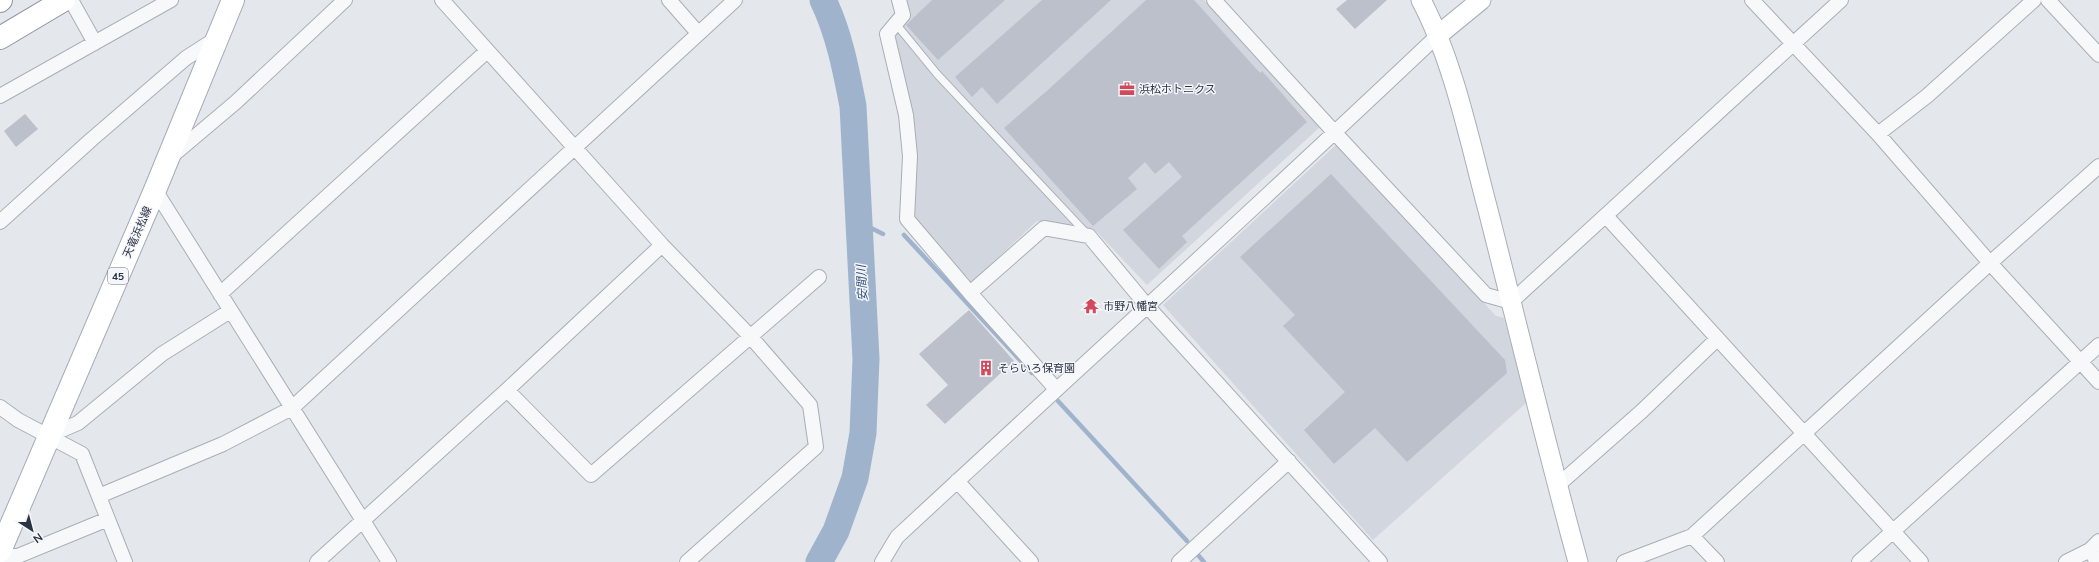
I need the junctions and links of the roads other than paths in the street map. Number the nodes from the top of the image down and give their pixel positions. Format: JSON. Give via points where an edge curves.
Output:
{"nodes":[{"id":1,"x":64,"y":0,"type":"edge"},
{"id":2,"x":71,"y":0,"type":"edge"},
{"id":3,"x":171,"y":0,"type":"edge"},
{"id":4,"x":233,"y":0,"type":"edge"},
{"id":5,"x":345,"y":0,"type":"edge"},
{"id":6,"x":442,"y":0,"type":"edge"},
{"id":7,"x":669,"y":0,"type":"edge"},
{"id":8,"x":735,"y":0,"type":"edge"},
{"id":9,"x":899,"y":0,"type":"edge"},
{"id":10,"x":1214,"y":0,"type":"edge"},
{"id":11,"x":1421,"y":0,"type":"edge"},
{"id":12,"x":1481,"y":0,"type":"edge"},
{"id":13,"x":1752,"y":0,"type":"edge"},
{"id":14,"x":1841,"y":0,"type":"edge"},
{"id":15,"x":2034,"y":0,"type":"edge"},
{"id":16,"x":2048,"y":0,"type":"edge"},
{"id":17,"x":896,"y":24,"type":"junction"},
{"id":18,"x":698,"y":33,"type":"junction"},
{"id":19,"x":1437,"y":36,"type":"junction"},
{"id":20,"x":0,"y":38,"type":"edge"},
{"id":21,"x":218,"y":38,"type":"junction"},
{"id":22,"x":95,"y":43,"type":"junction"},
{"id":23,"x":1792,"y":45,"type":"junction"},
{"id":24,"x":487,"y":51,"type":"junction"},
{"id":25,"x":2099,"y":55,"type":"edge"},
{"id":26,"x":0,"y":96,"type":"edge"},
{"id":27,"x":1335,"y":133,"type":"junction"},
{"id":28,"x":1878,"y":134,"type":"junction"},
{"id":29,"x":574,"y":147,"type":"junction"},
{"id":30,"x":167,"y":160,"type":"junction"},
{"id":31,"x":2099,"y":166,"type":"edge"},
{"id":32,"x":155,"y":190,"type":"junction"},
{"id":33,"x":1606,"y":216,"type":"junction"},
{"id":34,"x":0,"y":222,"type":"edge"},
{"id":35,"x":1089,"y":236,"type":"junction"},
{"id":36,"x":662,"y":245,"type":"junction"},
{"id":37,"x":1990,"y":263,"type":"junction"},
{"id":38,"x":819,"y":277,"type":"dead end"},
{"id":39,"x":970,"y":293,"type":"junction"},
{"id":40,"x":220,"y":294,"type":"junction"},
{"id":41,"x":1511,"y":302,"type":"junction"},
{"id":42,"x":1148,"y":307,"type":"junction"},
{"id":43,"x":230,"y":311,"type":"junction"},
{"id":44,"x":750,"y":336,"type":"junction"},
{"id":45,"x":1717,"y":338,"type":"junction"},
{"id":46,"x":2099,"y":345,"type":"edge"},
{"id":47,"x":2081,"y":362,"type":"junction"},
{"id":48,"x":2099,"y":382,"type":"edge"},
{"id":49,"x":1056,"y":389,"type":"junction"},
{"id":50,"x":507,"y":390,"type":"junction"},
{"id":51,"x":0,"y":407,"type":"edge"},
{"id":52,"x":292,"y":408,"type":"junction"},
{"id":53,"x":1803,"y":434,"type":"junction"},
{"id":54,"x":48,"y":436,"type":"junction"},
{"id":55,"x":1289,"y":461,"type":"junction"},
{"id":56,"x":957,"y":481,"type":"junction"},
{"id":57,"x":1557,"y":486,"type":"junction"},
{"id":58,"x":99,"y":496,"type":"junction"},
{"id":59,"x":108,"y":519,"type":"junction"},
{"id":60,"x":363,"y":521,"type":"junction"},
{"id":61,"x":1892,"y":532,"type":"junction"},
{"id":62,"x":1692,"y":536,"type":"junction"},
{"id":63,"x":2094,"y":545,"type":"edge"},
{"id":64,"x":0,"y":551,"type":"edge"},
{"id":65,"x":0,"y":556,"type":"edge"},
{"id":66,"x":124,"y":562,"type":"edge"},
{"id":67,"x":317,"y":562,"type":"edge"},
{"id":68,"x":389,"y":562,"type":"edge"},
{"id":69,"x":688,"y":562,"type":"edge"},
{"id":70,"x":882,"y":562,"type":"edge"},
{"id":71,"x":1031,"y":562,"type":"edge"},
{"id":72,"x":1179,"y":562,"type":"edge"},
{"id":73,"x":1380,"y":562,"type":"edge"},
{"id":74,"x":1578,"y":562,"type":"edge"},
{"id":75,"x":1624,"y":562,"type":"edge"},
{"id":76,"x":1717,"y":562,"type":"edge"},
{"id":77,"x":1859,"y":562,"type":"edge"},
{"id":78,"x":1921,"y":562,"type":"edge"},
{"id":79,"x":2066,"y":562,"type":"edge"},
{"id":80,"x":2097,"y":562,"type":"edge"}],
"edges":[{"from":1,"to":20,"type":"main road"},
{"from":2,"to":22,"type":"street"},
{"from":3,"to":22,"type":"street"},
{"from":4,"to":21,"type":"main road","name":"天竜浜松線","number":"45"},
{"from":5,"to":30,"type":"street","via":[[236,102]]},
{"from":6,"to":24,"type":"street"},
{"from":7,"to":18,"type":"street"},
{"from":8,"to":18,"type":"street"},
{"from":9,"to":17,"type":"street","via":[[903,15]]},
{"from":10,"to":27,"type":"street"},
{"from":11,"to":19,"type":"street"},
{"from":12,"to":19,"type":"street"},
{"from":13,"to":23,"type":"street"},
{"from":14,"to":23,"type":"street"},
{"from":15,"to":28,"type":"street","via":[[1927,96]]},
{"from":16,"to":25,"type":"street"},
{"from":17,"to":35,"type":"lane","via":[[938,74]]},
{"from":17,"to":39,"type":"street","via":[[887,34],[898,74],[909,142],[907,219]]},
{"from":18,"to":29,"type":"street"},
{"from":19,"to":27,"type":"street"},
{"from":19,"to":41,"type":"street","via":[[1462,109]]},
{"from":21,"to":30,"type":"main road","name":"天竜浜松線","number":"45"},
{"from":21,"to":34,"type":"street","via":[[186,58]]},
{"from":22,"to":26,"type":"street"},
{"from":23,"to":28,"type":"street"},
{"from":23,"to":33,"type":"street"},
{"from":24,"to":29,"type":"street"},
{"from":24,"to":40,"type":"street"},
{"from":27,"to":41,"type":"street","via":[[1486,294]]},
{"from":27,"to":42,"type":"street"},
{"from":28,"to":37,"type":"street"},
{"from":29,"to":36,"type":"street"},
{"from":29,"to":52,"type":"street"},
{"from":30,"to":32,"type":"main road","name":"天竜浜松線","number":"45"},
{"from":31,"to":37,"type":"street"},
{"from":32,"to":40,"type":"street"},
{"from":32,"to":54,"type":"main road","name":"天竜浜松線","number":"45"},
{"from":33,"to":41,"type":"street"},
{"from":33,"to":45,"type":"street"},
{"from":35,"to":39,"type":"street","via":[[1044,228]]},
{"from":35,"to":42,"type":"street"},
{"from":36,"to":44,"type":"street"},
{"from":36,"to":50,"type":"street"},
{"from":37,"to":47,"type":"street"},
{"from":37,"to":53,"type":"street"},
{"from":38,"to":44,"type":"street"},
{"from":39,"to":49,"type":"street"},
{"from":40,"to":43,"type":"street"},
{"from":41,"to":57,"type":"street"},
{"from":42,"to":49,"type":"street"},
{"from":42,"to":55,"type":"street"},
{"from":43,"to":52,"type":"street"},
{"from":43,"to":54,"type":"street","via":[[162,354],[78,423]]},
{"from":44,"to":50,"type":"street","via":[[591,475]]},
{"from":44,"to":69,"type":"street","via":[[810,405],[816,447]]},
{"from":45,"to":53,"type":"street"},
{"from":45,"to":57,"type":"street","via":[[1642,411]]},
{"from":46,"to":47,"type":"street"},
{"from":47,"to":48,"type":"street"},
{"from":47,"to":61,"type":"street"},
{"from":49,"to":56,"type":"street"},
{"from":50,"to":60,"type":"street"},
{"from":51,"to":54,"type":"street"},
{"from":52,"to":58,"type":"street","via":[[223,444]]},
{"from":52,"to":60,"type":"street"},
{"from":53,"to":61,"type":"street"},
{"from":53,"to":62,"type":"street"},
{"from":54,"to":58,"type":"street","via":[[82,454]]},
{"from":54,"to":64,"type":"main road","name":"天竜浜松線","number":"45"},
{"from":55,"to":72,"type":"street"},
{"from":55,"to":73,"type":"street"},
{"from":56,"to":70,"type":"street","via":[[897,537]]},
{"from":56,"to":71,"type":"street"},
{"from":57,"to":74,"type":"street"},
{"from":58,"to":59,"type":"street"},
{"from":59,"to":65,"type":"street","via":[[18,556]]},
{"from":59,"to":66,"type":"street"},
{"from":60,"to":67,"type":"street"},
{"from":60,"to":68,"type":"street"},
{"from":61,"to":77,"type":"street"},
{"from":61,"to":78,"type":"street"},
{"from":62,"to":75,"type":"street"},
{"from":62,"to":76,"type":"street"},
{"from":63,"to":79,"type":"street"},
{"from":63,"to":80,"type":"street"}]}
